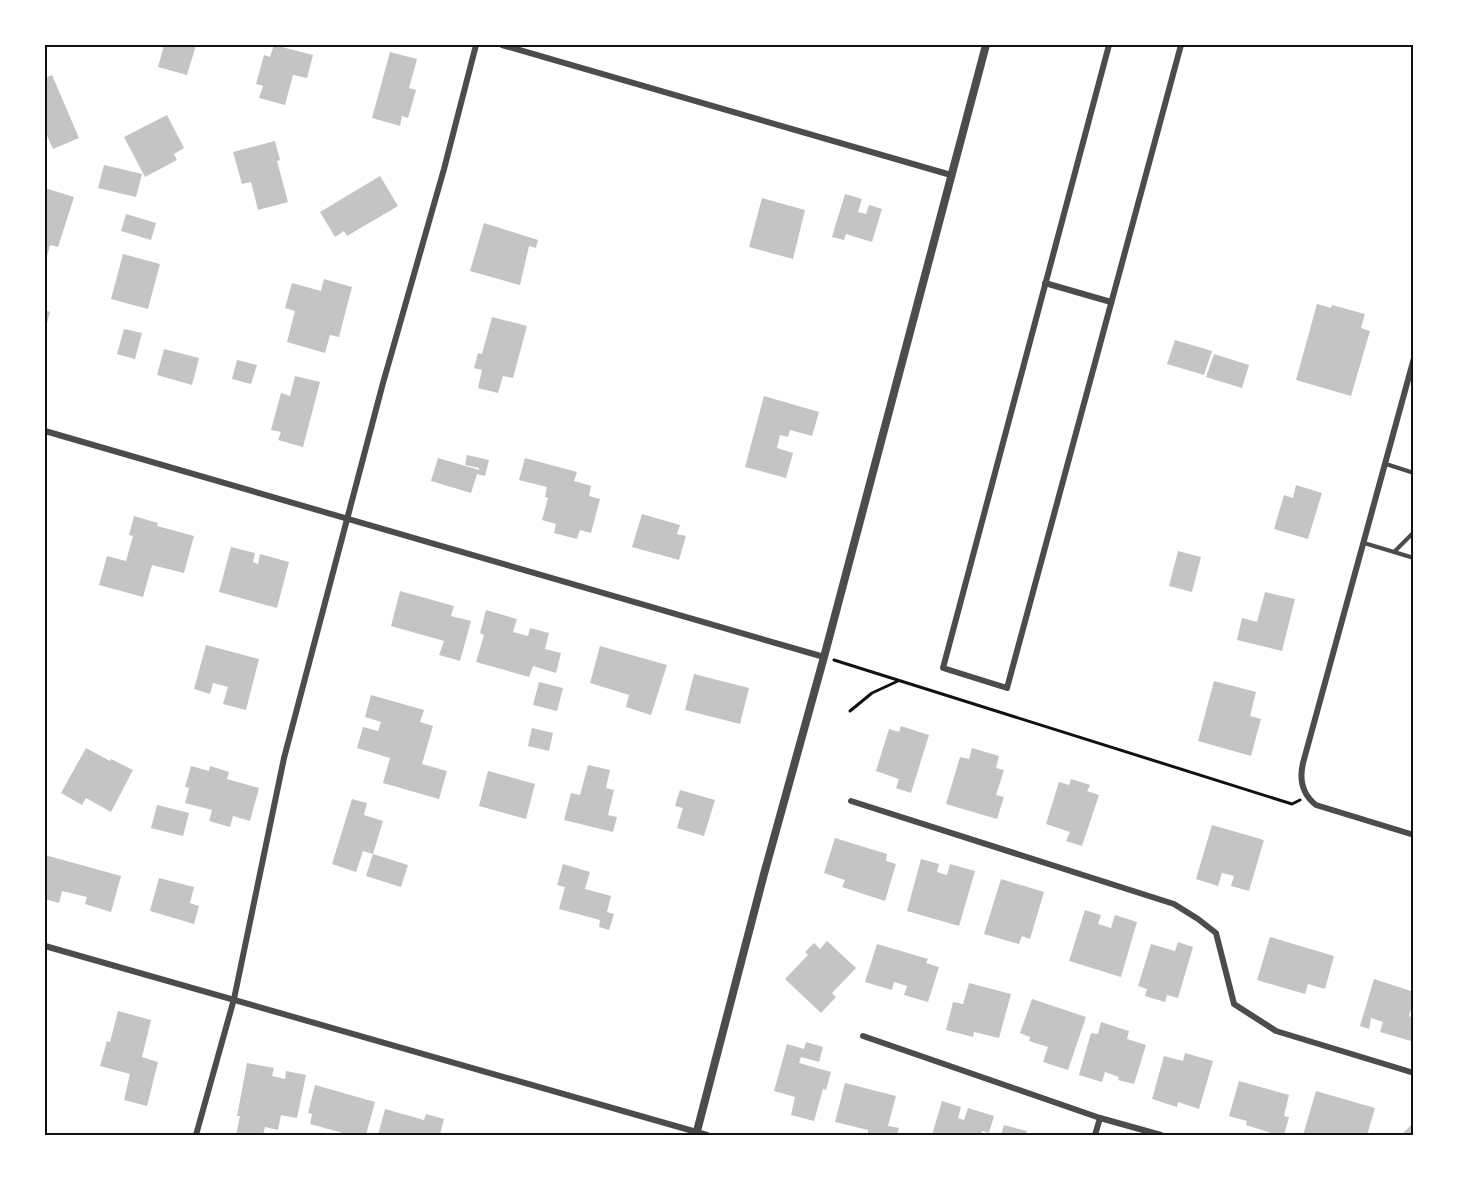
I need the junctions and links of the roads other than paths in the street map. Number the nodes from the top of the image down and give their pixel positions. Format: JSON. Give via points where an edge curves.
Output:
{"nodes":[{"id":1,"x":476,"y":45,"type":"edge"},
{"id":2,"x":502,"y":45,"type":"edge"},
{"id":3,"x":986,"y":45,"type":"edge"},
{"id":4,"x":1109,"y":45,"type":"edge"},
{"id":5,"x":1181,"y":45,"type":"edge"},
{"id":6,"x":951,"y":175,"type":"junction"},
{"id":7,"x":1045,"y":283,"type":"junction"},
{"id":8,"x":1111,"y":302,"type":"junction"},
{"id":9,"x":1414,"y":358,"type":"edge"},
{"id":10,"x":45,"y":431,"type":"edge"},
{"id":11,"x":1386,"y":464,"type":"junction"},
{"id":12,"x":1414,"y":472,"type":"edge"},
{"id":13,"x":347,"y":518,"type":"junction"},
{"id":14,"x":1414,"y":532,"type":"edge"},
{"id":15,"x":1364,"y":543,"type":"junction"},
{"id":16,"x":1394,"y":552,"type":"junction"},
{"id":17,"x":1414,"y":558,"type":"edge"},
{"id":18,"x":824,"y":657,"type":"junction"},
{"id":19,"x":851,"y":801,"type":"dead end"},
{"id":20,"x":1414,"y":835,"type":"edge"},
{"id":21,"x":45,"y":946,"type":"edge"},
{"id":22,"x":234,"y":999,"type":"junction"},
{"id":23,"x":863,"y":1036,"type":"dead end"},
{"id":24,"x":1414,"y":1073,"type":"edge"},
{"id":25,"x":1100,"y":1118,"type":"junction"},
{"id":26,"x":696,"y":1134,"type":"edge"},
{"id":27,"x":196,"y":1135,"type":"edge"},
{"id":28,"x":707,"y":1135,"type":"edge"},
{"id":29,"x":1095,"y":1135,"type":"edge"},
{"id":30,"x":1161,"y":1135,"type":"edge"}],
"edges":[{"from":1,"to":13,"type":"street"},
{"from":2,"to":6,"type":"street"},
{"from":3,"to":6,"type":"street"},
{"from":4,"to":7,"type":"street"},
{"from":5,"to":8,"type":"street"},
{"from":6,"to":18,"type":"street"},
{"from":7,"to":8,"type":"street"},
{"from":7,"to":8,"type":"street","via":[[943,668],[1007,688]]},
{"from":9,"to":11,"type":"street"},
{"from":10,"to":13,"type":"street"},
{"from":11,"to":12,"type":"lane"},
{"from":11,"to":15,"type":"street"},
{"from":13,"to":18,"type":"street"},
{"from":13,"to":22,"type":"street","via":[[284,758]]},
{"from":14,"to":16,"type":"lane"},
{"from":15,"to":16,"type":"lane"},
{"from":15,"to":20,"type":"street","via":[[1301,771],[1302,786],[1307,798],[1322,807]]},
{"from":16,"to":17,"type":"lane"},
{"from":18,"to":26,"type":"street"},
{"from":19,"to":24,"type":"street","via":[[1174,904],[1216,933],[1234,1005],[1276,1031]]},
{"from":21,"to":22,"type":"street"},
{"from":22,"to":26,"type":"street"},
{"from":22,"to":27,"type":"street"},
{"from":23,"to":25,"type":"street"},
{"from":25,"to":29,"type":"street"},
{"from":25,"to":30,"type":"street"},
{"from":26,"to":28,"type":"street"}]}
